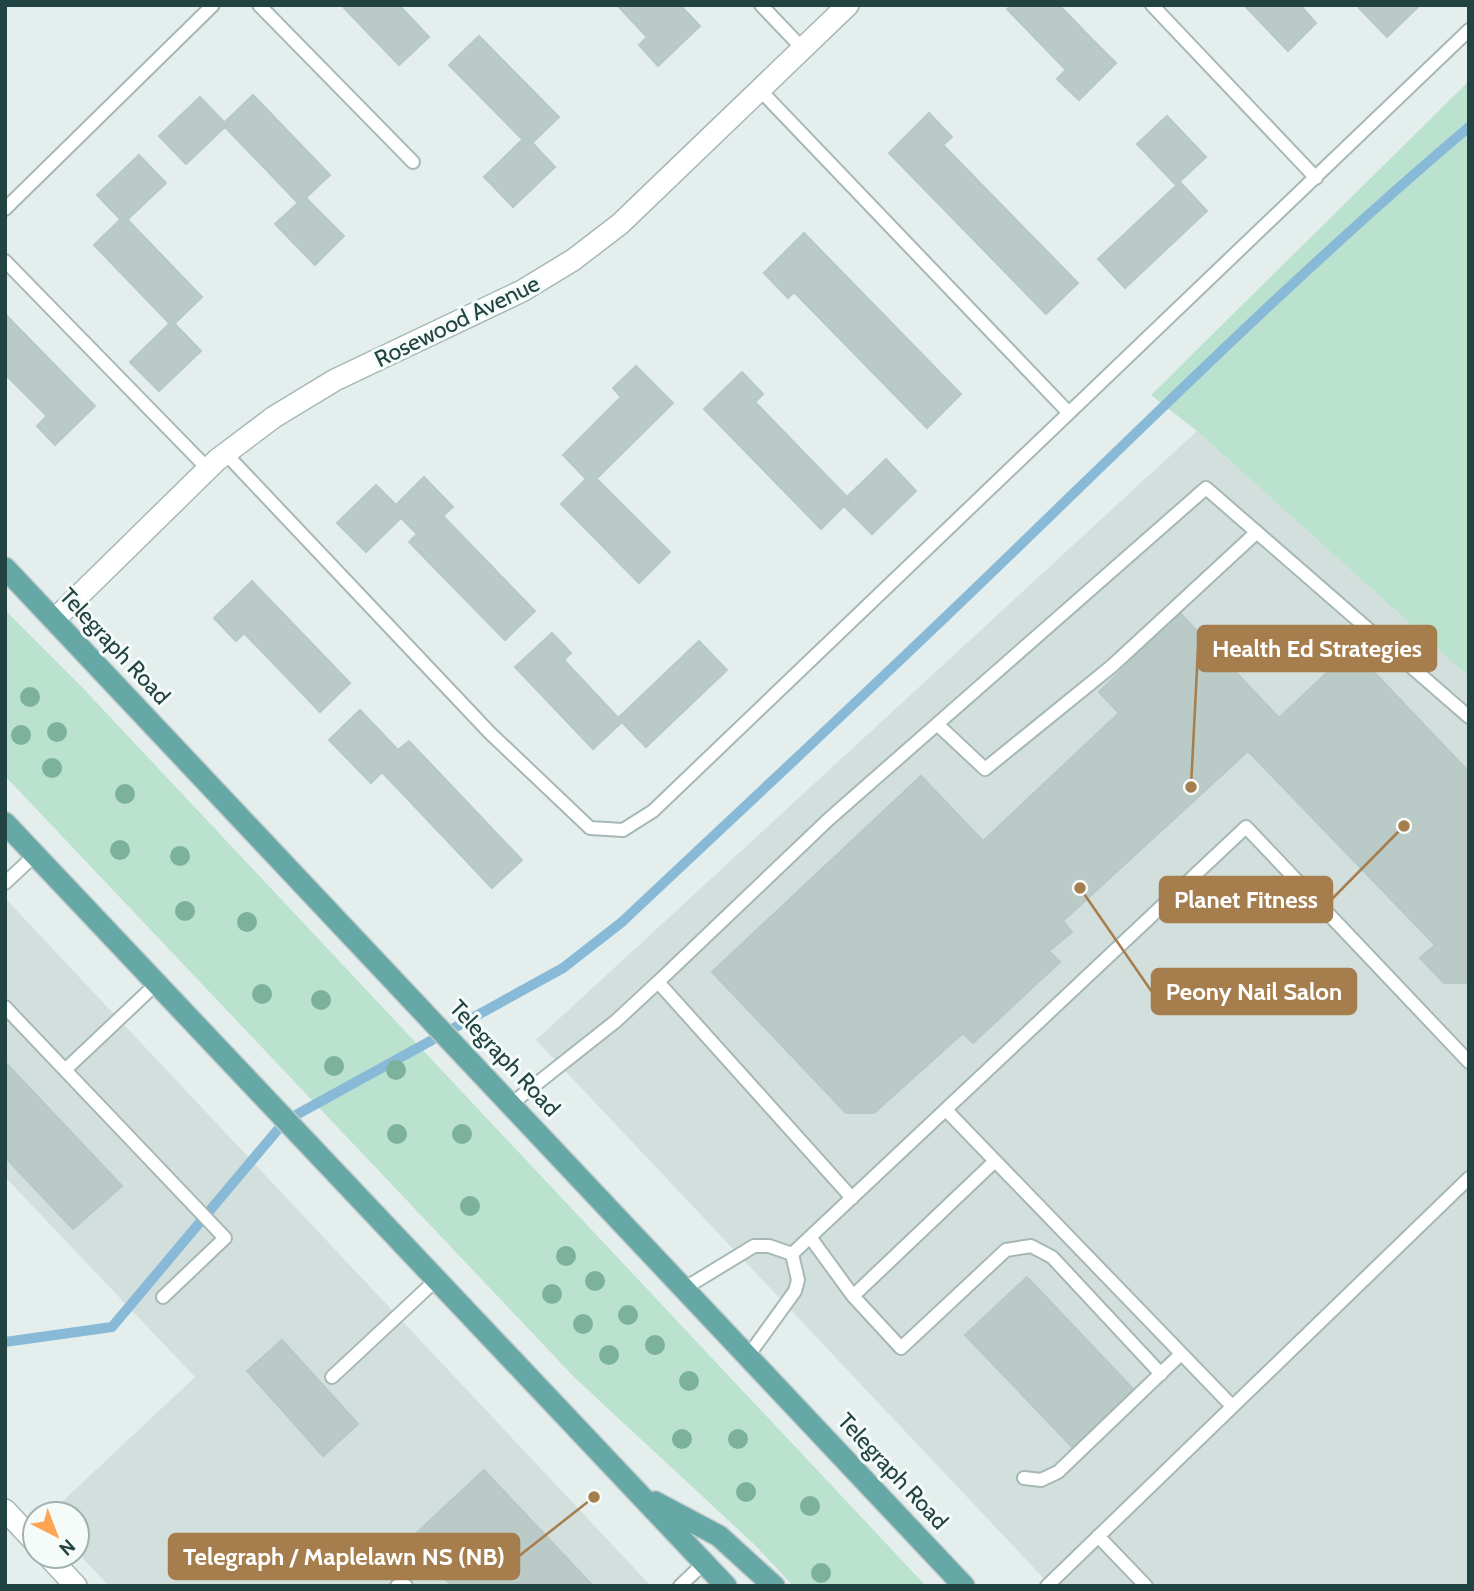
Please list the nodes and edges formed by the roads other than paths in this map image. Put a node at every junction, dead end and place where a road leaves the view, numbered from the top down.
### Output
1 (213, 5) edge
2 (259, 5) edge
3 (761, 5) edge
4 (848, 5) edge
5 (1152, 5) edge
6 (1469, 30) edge
7 (803, 49) junction
8 (760, 90) junction
9 (413, 162) dead end
10 (1316, 178) junction
11 (5, 209) edge
12 (5, 261) edge
13 (1069, 413) junction
14 (226, 454) junction
15 (208, 469) junction
16 (1257, 532) junction
17 (5, 568) edge
18 (54, 620) junction
19 (1469, 717) edge
20 (937, 724) junction
21 (5, 823) edge
22 (35, 855) junction
23 (5, 883) edge
24 (657, 982) junction
25 (156, 984) junction
26 (5, 1007) edge
27 (1469, 1062) edge
28 (65, 1070) junction
29 (511, 1104) junction
30 (946, 1110) junction
31 (996, 1161) junction
32 (1466, 1186) edge
33 (852, 1198) junction
34 (810, 1237) junction
35 (792, 1254) junction
36 (436, 1280) junction
37 (685, 1289) junction
38 (853, 1296) junction
39 (163, 1297) dead end
40 (1181, 1354) junction
41 (748, 1356) junction
42 (1161, 1374) junction
43 (332, 1377) dead end
44 (1232, 1406) junction
45 (1024, 1478) dead end
46 (638, 1493) junction
47 (5, 1510) edge
48 (21, 1527) edge
49 (1098, 1536) junction
50 (704, 1563) junction
51 (61, 1570) edge
52 (76, 1586) edge
53 (397, 1586) edge
54 (406, 1586) edge
55 (680, 1586) edge
56 (726, 1586) edge
57 (774, 1586) edge
58 (964, 1586) edge
59 (1047, 1586) edge
60 (1146, 1586) edge

1 - 11 lane
2 - 9 lane
3 - 7 lane
4 - 7 street, Rosewood Avenue
5 - 10 lane
6 - 10 lane
7 - 8 street, Rosewood Avenue
8 - 13 lane
8 - 14 street, Rosewood Avenue
10 - 13 lane
12 - 15 lane
13 - 14 lane
14 - 15 street, Rosewood Avenue
15 - 18 street, Rosewood Avenue
16 - 19 lane
16 - 20 lane
16 - 20 lane
17 - 18 main road, Telegraph Road
18 - 29 main road, Telegraph Road
20 - 24 lane
21 - 22 main road
22 - 23 lane
22 - 25 main road
24 - 29 lane
24 - 33 lane
25 - 28 lane
25 - 36 main road
26 - 28 lane
27 - 30 lane
28 - 39 lane
29 - 37 main road, Telegraph Road
30 - 31 lane
30 - 33 lane
31 - 38 lane
31 - 40 lane
32 - 44 lane
33 - 34 lane
34 - 35 lane
34 - 38 lane
35 - 37 lane
35 - 41 lane
36 - 43 lane
36 - 46 main road
37 - 41 main road, Telegraph Road
38 - 42 lane
40 - 42 lane
40 - 44 lane
41 - 58 main road, Telegraph Road
42 - 45 lane
44 - 49 lane
46 - 50 main road
46 - 57 main road
47 - 48 street
49 - 59 lane
49 - 60 lane
50 - 55 lane
50 - 56 main road
51 - 52 street
53 - 54 lane

